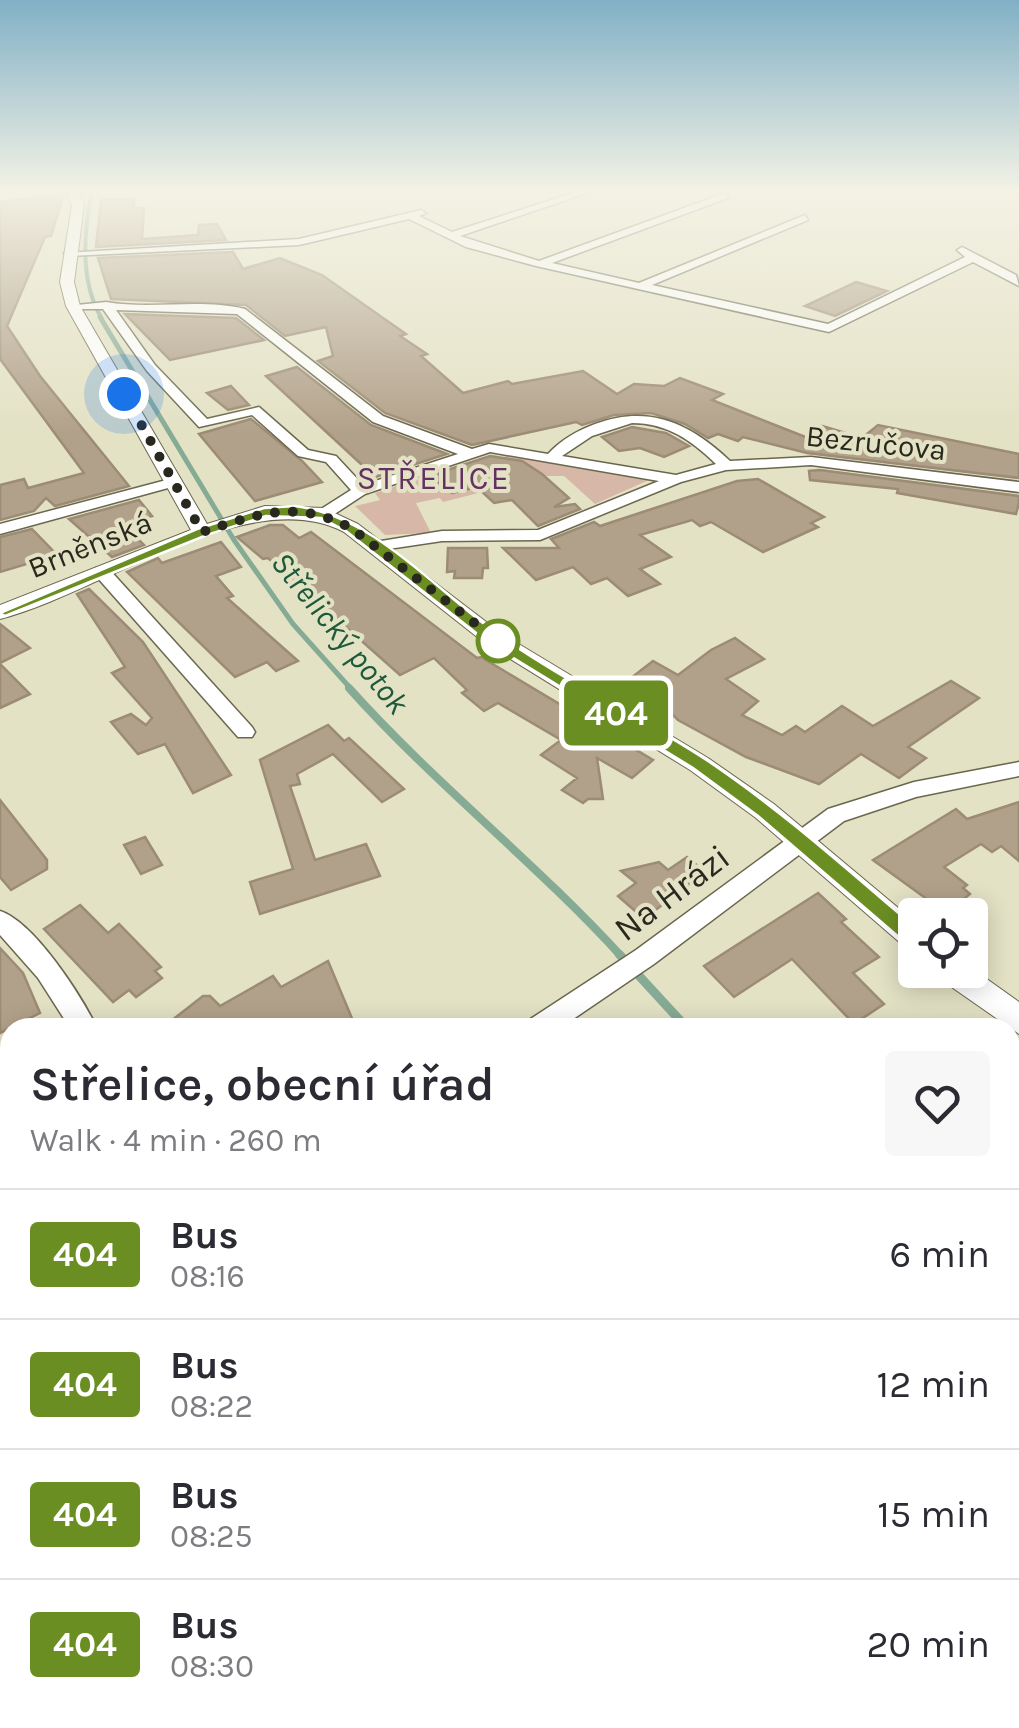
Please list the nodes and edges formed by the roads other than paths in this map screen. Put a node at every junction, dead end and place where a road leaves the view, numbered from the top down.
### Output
1 (67, 271) edge
2 (570, 271) edge
3 (680, 271) edge
4 (936, 271) edge
5 (641, 286) junction
6 (91, 305) junction
7 (829, 328) junction
8 (856, 333) dead end
9 (470, 453) junction
10 (554, 456) junction
11 (726, 466) junction
12 (676, 479) junction
13 (174, 482) junction
14 (1019, 487) edge
15 (360, 492) junction
16 (324, 514) junction
17 (218, 527) junction
18 (0, 529) edge
19 (376, 546) junction
20 (102, 572) junction
21 (0, 613) edge
22 (245, 732) dead end
23 (1019, 769) edge
24 (801, 840) junction
25 (0, 920) edge
26 (898, 924) edge
27 (975, 988) edge
28 (79, 1018) edge
29 (553, 1018) edge
30 (1016, 1018) edge

1 - 6 street
2 - 5 street
3 - 5 street
4 - 7 street
5 - 7 street
6 - 9 street
6 - 13 street
6 - 15 street
7 - 8 street
9 - 10 street
9 - 15 street
10 - 11 street
10 - 12 street
11 - 12 street, Bezručova
11 - 14 street, Bezručova
12 - 19 street, Bezručova
13 - 17 street
13 - 18 street
15 - 16 street
16 - 17 street, Brněnská
16 - 19 street
17 - 20 street, Brněnská
19 - 24 street
20 - 21 street, Brněnská
20 - 22 street
23 - 24 street, Na Hrázi
24 - 26 street
24 - 29 street, Na Hrázi
25 - 28 street
27 - 30 street

